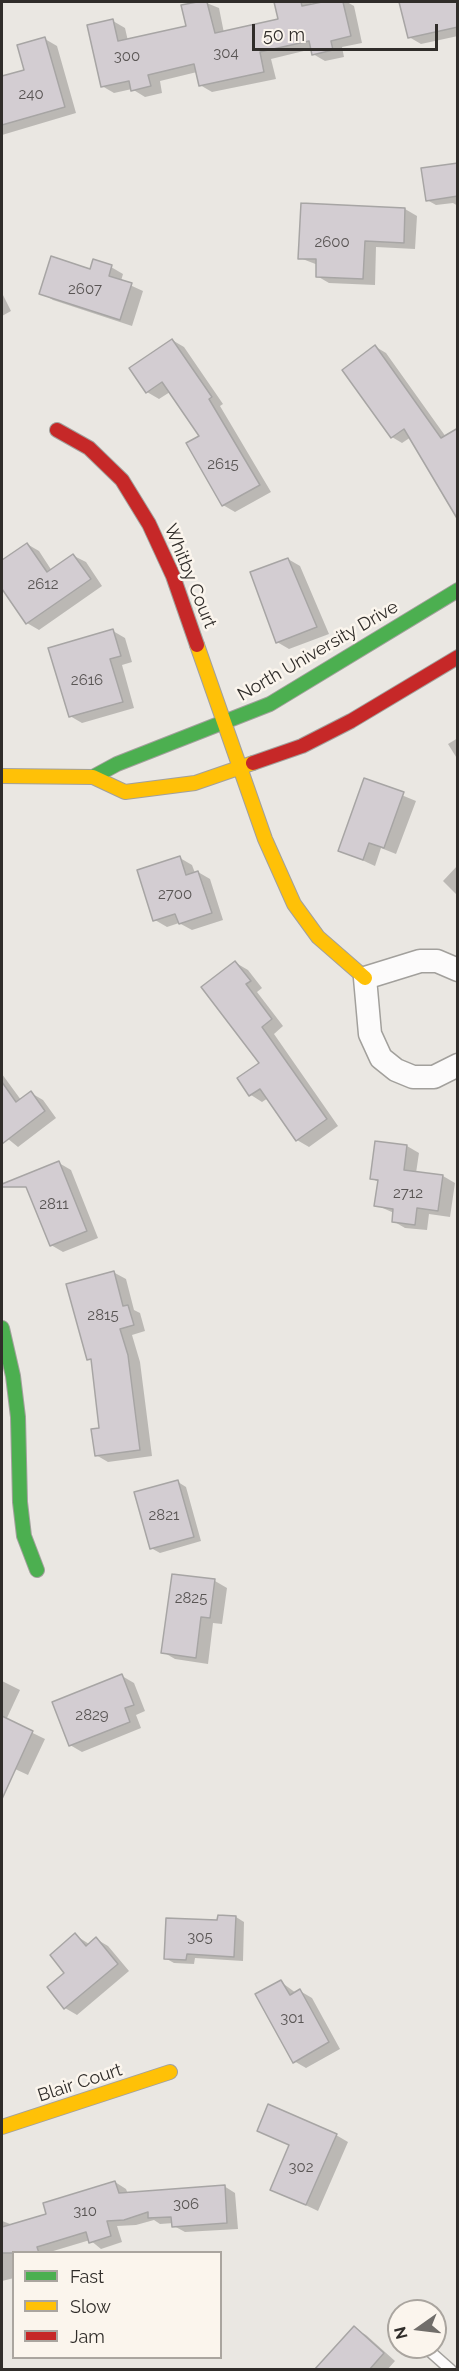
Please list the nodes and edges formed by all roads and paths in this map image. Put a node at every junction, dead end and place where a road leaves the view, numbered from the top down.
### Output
1 (57, 430) dead end
2 (458, 590) edge
3 (458, 657) edge
4 (226, 723) junction
5 (242, 769) junction
6 (2, 776) edge
7 (93, 777) junction
8 (458, 970) edge
9 (365, 978) junction
10 (458, 1065) edge
11 (2, 1328) edge
12 (38, 1570) dead end
13 (170, 2072) dead end
14 (2, 2127) edge
15 (439, 2359) edge
16 (451, 2370) edge

1 - 4 street, Whitby Court
2 - 4 street, North University Drive
3 - 5 street, North University Drive
4 - 5 street, Whitby Court
4 - 7 street, North University Drive
5 - 7 street, North University Drive
5 - 9 street, Whitby Court
6 - 7 street, North University Drive
8 - 9 street
9 - 10 street
11 - 12 street
13 - 14 street, Blair Court
15 - 16 lane

